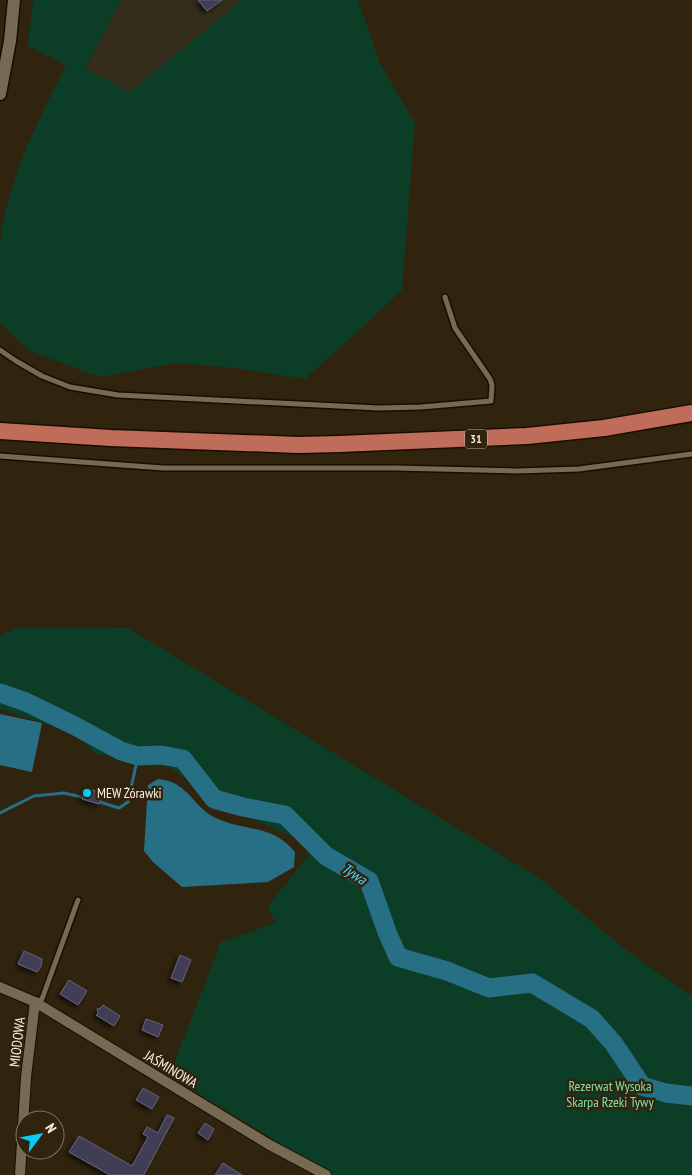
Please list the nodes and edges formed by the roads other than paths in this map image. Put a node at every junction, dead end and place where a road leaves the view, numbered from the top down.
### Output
1 (14, 0) edge
2 (0, 94) edge
3 (445, 298) dead end
4 (0, 350) edge
5 (692, 413) edge
6 (0, 431) edge
7 (692, 454) edge
8 (0, 456) edge
9 (78, 900) dead end
10 (0, 987) edge
11 (35, 1002) junction
12 (20, 1175) edge
13 (326, 1175) edge

1 - 2 street
3 - 4 lane
5 - 6 main road, 31
7 - 8 lane
9 - 11 lane
10 - 11 street, JAŚMINOWA
11 - 12 street, MIODOWA
11 - 13 street, JAŚMINOWA

